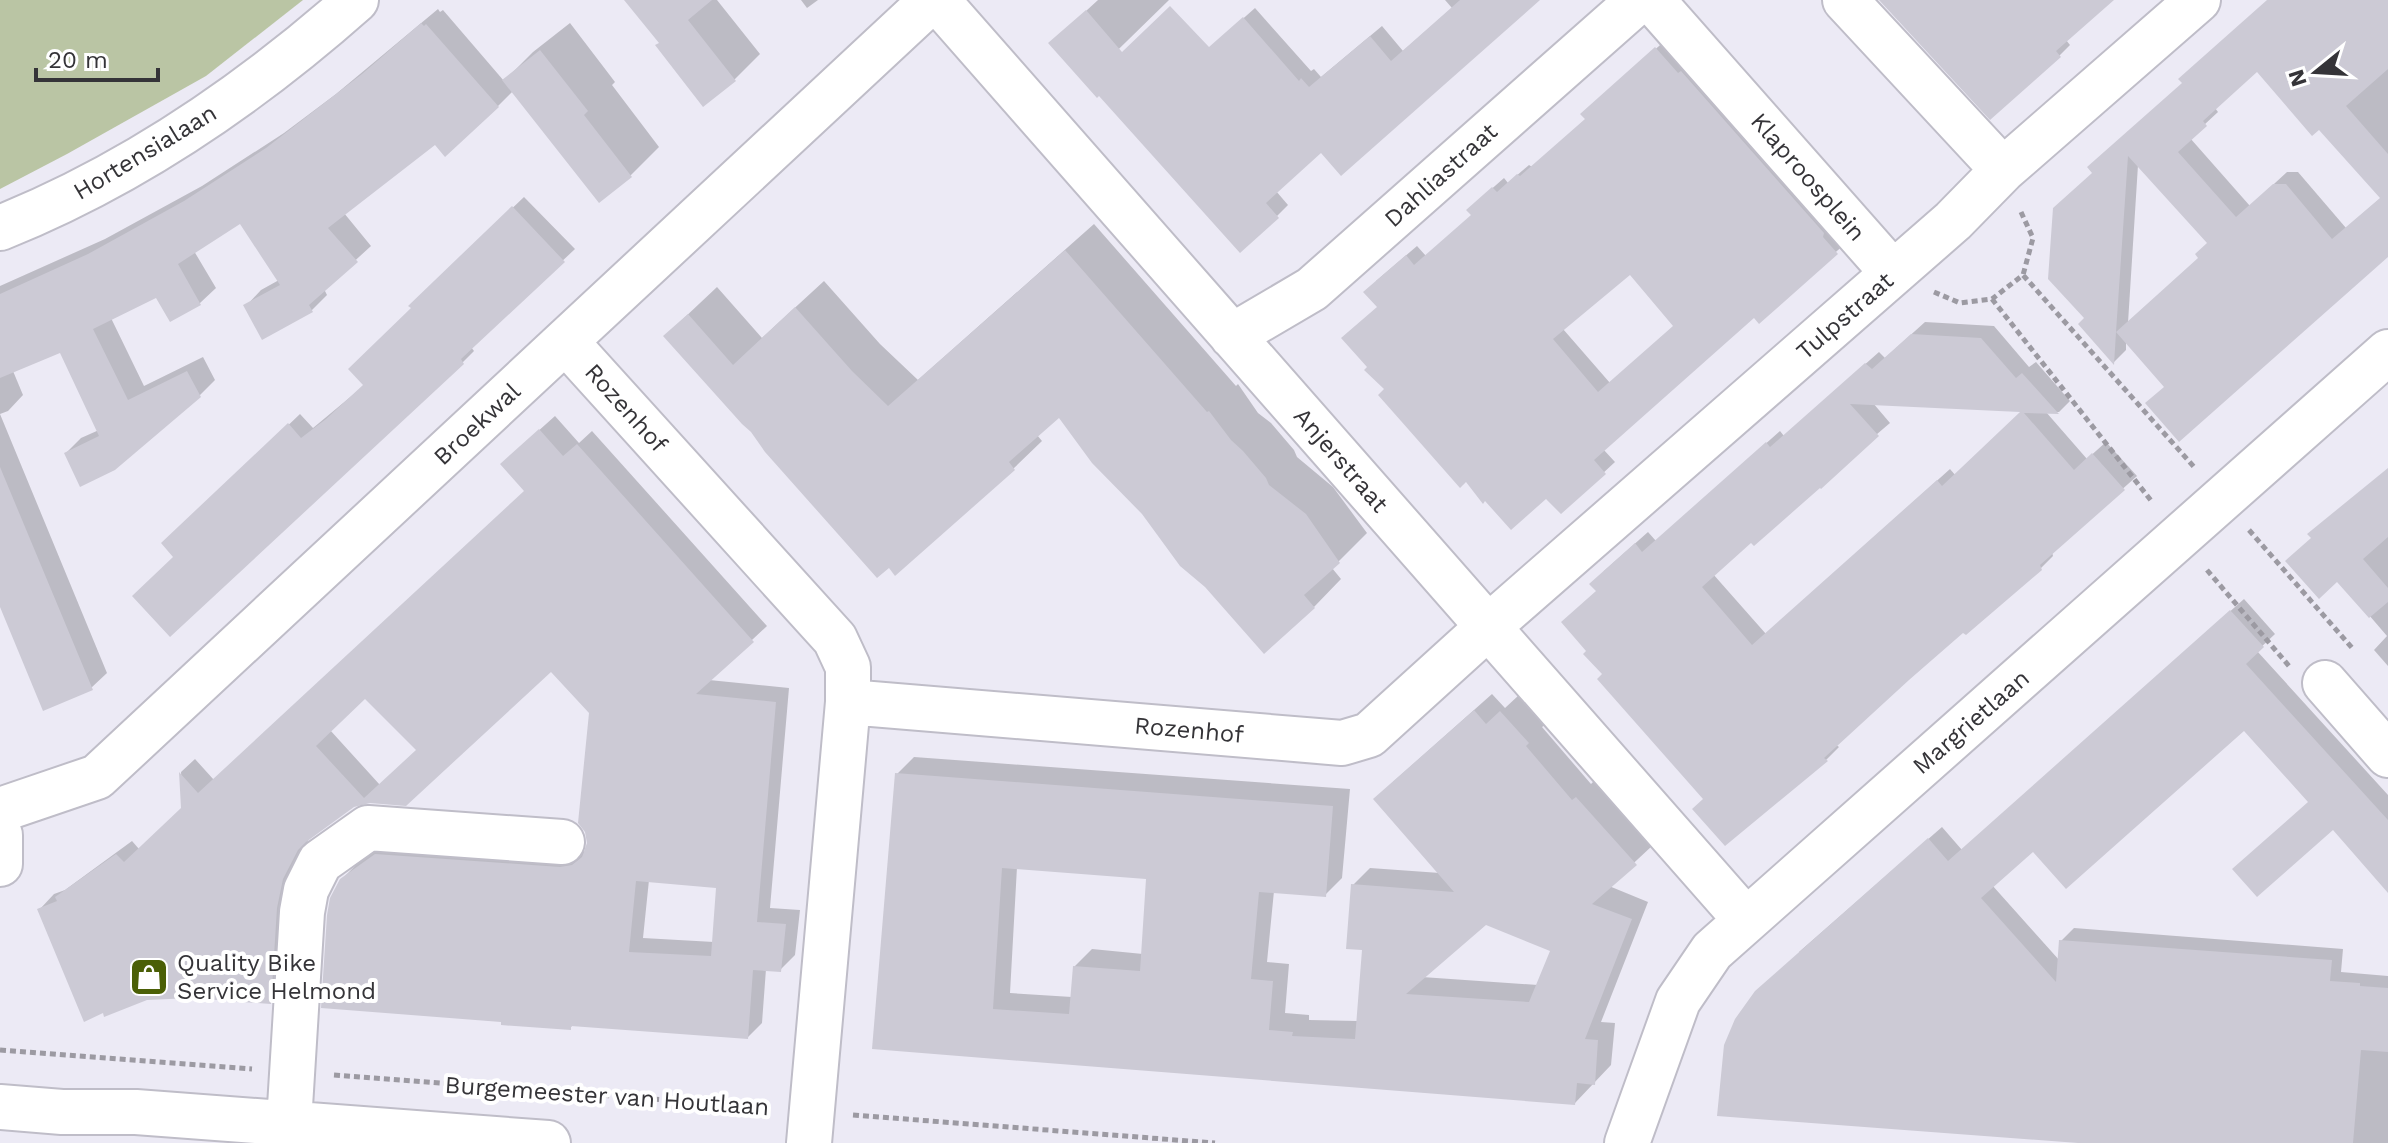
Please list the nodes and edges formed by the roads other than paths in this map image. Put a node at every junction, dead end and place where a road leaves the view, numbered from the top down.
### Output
1 (356, 0) edge
2 (934, 0) edge
3 (1639, 0) edge
4 (1652, 0) edge
5 (1845, 0) edge
6 (2198, 0) edge
7 (2003, 170) junction
8 (0, 228) edge
9 (1893, 273) junction
10 (1232, 336) junction
11 (566, 342) junction
12 (2388, 352) edge
13 (1488, 627) junction
14 (2325, 683) road end
15 (848, 702) junction
16 (2388, 755) edge
17 (0, 840) edge
18 (562, 842) dead end
19 (1746, 920) junction
20 (0, 1107) edge
21 (289, 1123) junction
22 (810, 1127) edge
23 (548, 1143) edge
24 (1627, 1143) edge

1 - 8 street, Hortensialaan
2 - 10 street, Anjerstraat
2 - 11 street, Broekwal
3 - 10 street, Dahliastraat
4 - 9 street, Klaproosplein
5 - 7 street
6 - 7 street, Tulpstraat
7 - 9 street, Tulpstraat
9 - 13 street, Tulpstraat
10 - 13 street, Anjerstraat
11 - 15 street, Rozenhof
11 - 17 street, Broekwal
12 - 19 street, Margrietlaan
13 - 15 street, Rozenhof
13 - 19 street, Anjerstraat
14 - 16 street
15 - 22 street, Rozenhof
18 - 21 street
19 - 24 street, Margrietlaan
20 - 21 street
21 - 23 street

